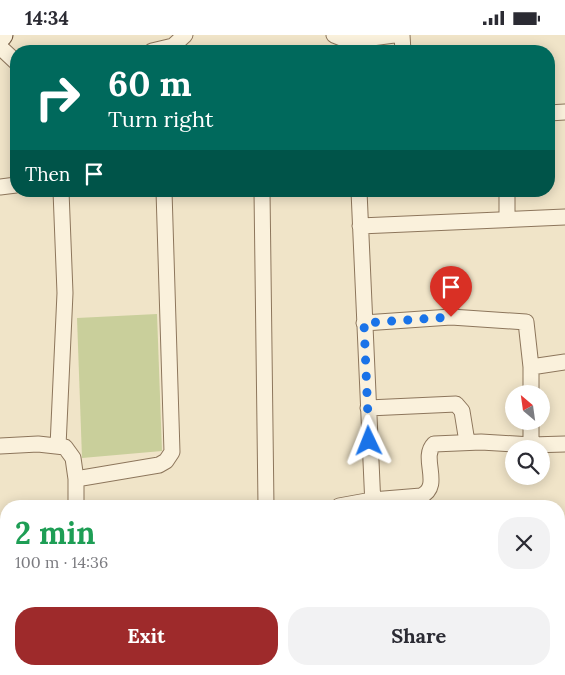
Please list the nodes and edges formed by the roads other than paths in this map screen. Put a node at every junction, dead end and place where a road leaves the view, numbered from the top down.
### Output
1 (185, 35) edge
2 (334, 35) edge
3 (394, 35) edge
4 (174, 45) edge
5 (0, 47) edge
6 (10, 56) edge
7 (61, 197) edge
8 (164, 197) edge
9 (262, 197) edge
10 (359, 197) edge
11 (507, 197) edge
12 (565, 217) edge
13 (507, 219) junction
14 (360, 226) junction
15 (364, 323) junction
16 (565, 362) edge
17 (530, 367) junction
18 (531, 385) edge
19 (368, 408) junction
20 (467, 442) junction
21 (505, 444) edge
22 (550, 444) edge
23 (565, 444) edge
24 (58, 445) junction
25 (0, 446) edge
26 (76, 479) junction
27 (76, 500) edge
28 (266, 500) edge
29 (372, 500) edge
30 (392, 500) edge

1 - 4 street
2 - 3 street
5 - 6 street
7 - 24 street
8 - 26 street
9 - 28 street
10 - 14 street
11 - 13 street
12 - 13 street
13 - 14 street
14 - 15 street
15 - 17 street
15 - 19 street
16 - 17 street
17 - 18 street
19 - 20 street
19 - 29 street
20 - 21 street
20 - 30 street
22 - 23 street
24 - 25 street
24 - 26 street
26 - 27 street

